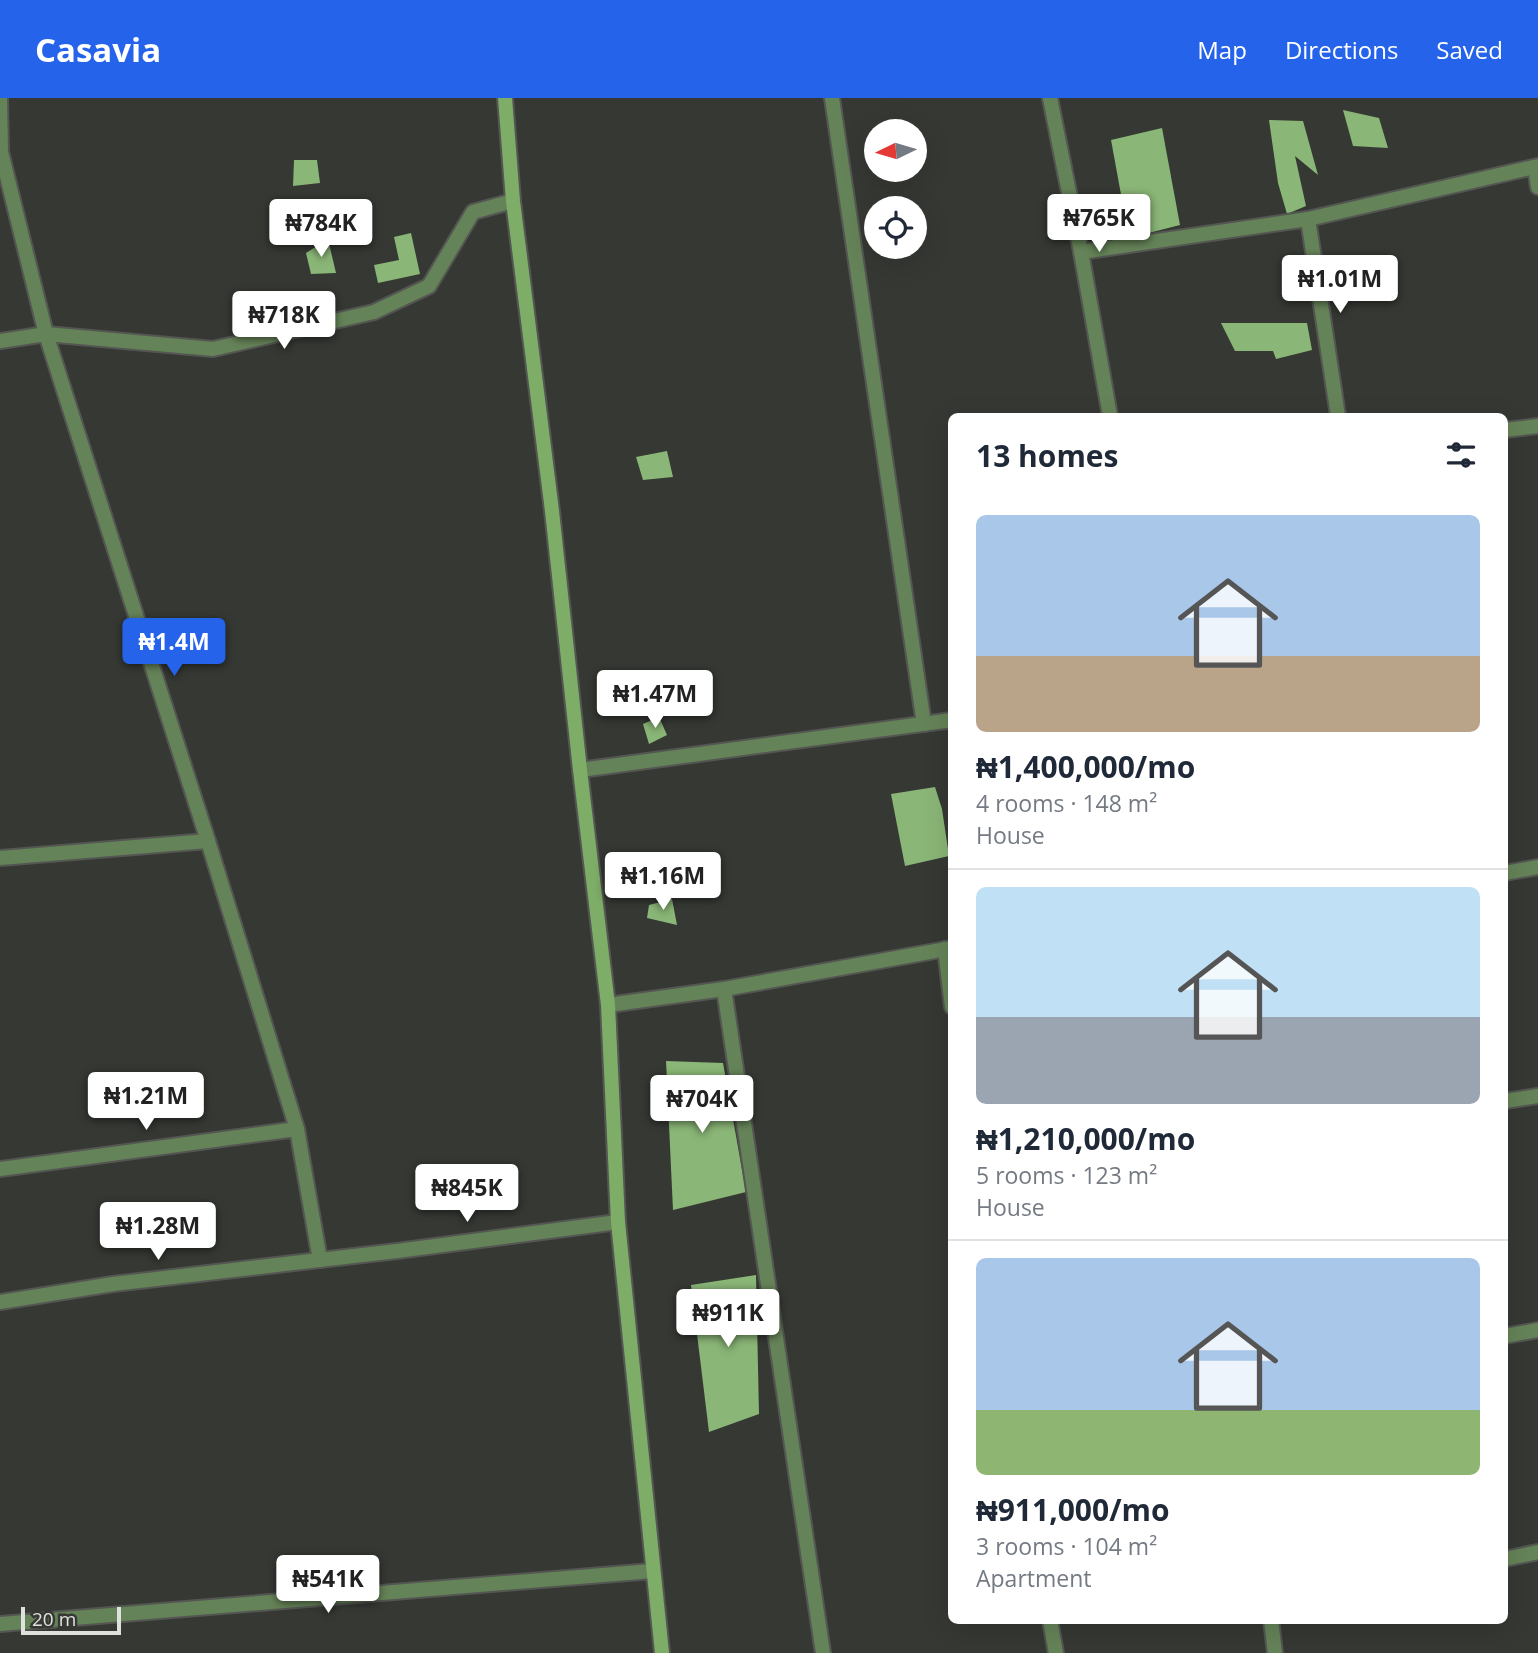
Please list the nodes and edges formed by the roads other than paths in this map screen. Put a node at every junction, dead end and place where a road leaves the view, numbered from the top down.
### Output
1 (0, 98) edge
2 (505, 98) edge
3 (832, 98) edge
4 (1050, 98) edge
5 (1536, 167) edge
6 (1538, 187) edge
7 (513, 201) junction
8 (1308, 219) junction
9 (1081, 252) junction
10 (46, 334) junction
11 (0, 341) edge
12 (1109, 413) edge
13 (1338, 413) edge
14 (1538, 426) edge
15 (1508, 430) edge
16 (948, 721) edge
17 (924, 724) junction
18 (580, 770) junction
19 (208, 841) junction
20 (0, 858) edge
21 (1538, 867) edge
22 (1508, 872) edge
23 (948, 948) edge
24 (724, 989) junction
25 (608, 1005) junction
26 (1538, 1096) edge
27 (1508, 1101) edge
28 (297, 1129) junction
29 (0, 1169) edge
30 (618, 1222) junction
31 (320, 1260) junction
32 (0, 1302) edge
33 (1538, 1330) edge
34 (1508, 1335) edge
35 (1538, 1552) edge
36 (1508, 1558) edge
37 (652, 1571) junction
38 (0, 1624) edge
39 (1051, 1624) edge
40 (1271, 1624) edge
41 (662, 1653) edge
42 (823, 1653) edge
43 (1056, 1653) edge
44 (1275, 1653) edge

1 - 10 street
2 - 7 street
3 - 17 street
4 - 9 street
5 - 6 street
5 - 8 street
7 - 10 street
7 - 18 street
8 - 9 street
8 - 13 street
9 - 12 street
10 - 11 street
10 - 19 street
14 - 15 street
16 - 17 street
17 - 18 street
18 - 25 street
19 - 20 street
19 - 28 street
21 - 22 street
23 - 24 street
24 - 25 street
24 - 42 street
25 - 30 street
26 - 27 street
28 - 29 street
28 - 31 street
30 - 31 street
30 - 37 street
31 - 32 street
33 - 34 street
35 - 36 street
37 - 38 street
37 - 41 street
39 - 43 street
40 - 44 street

